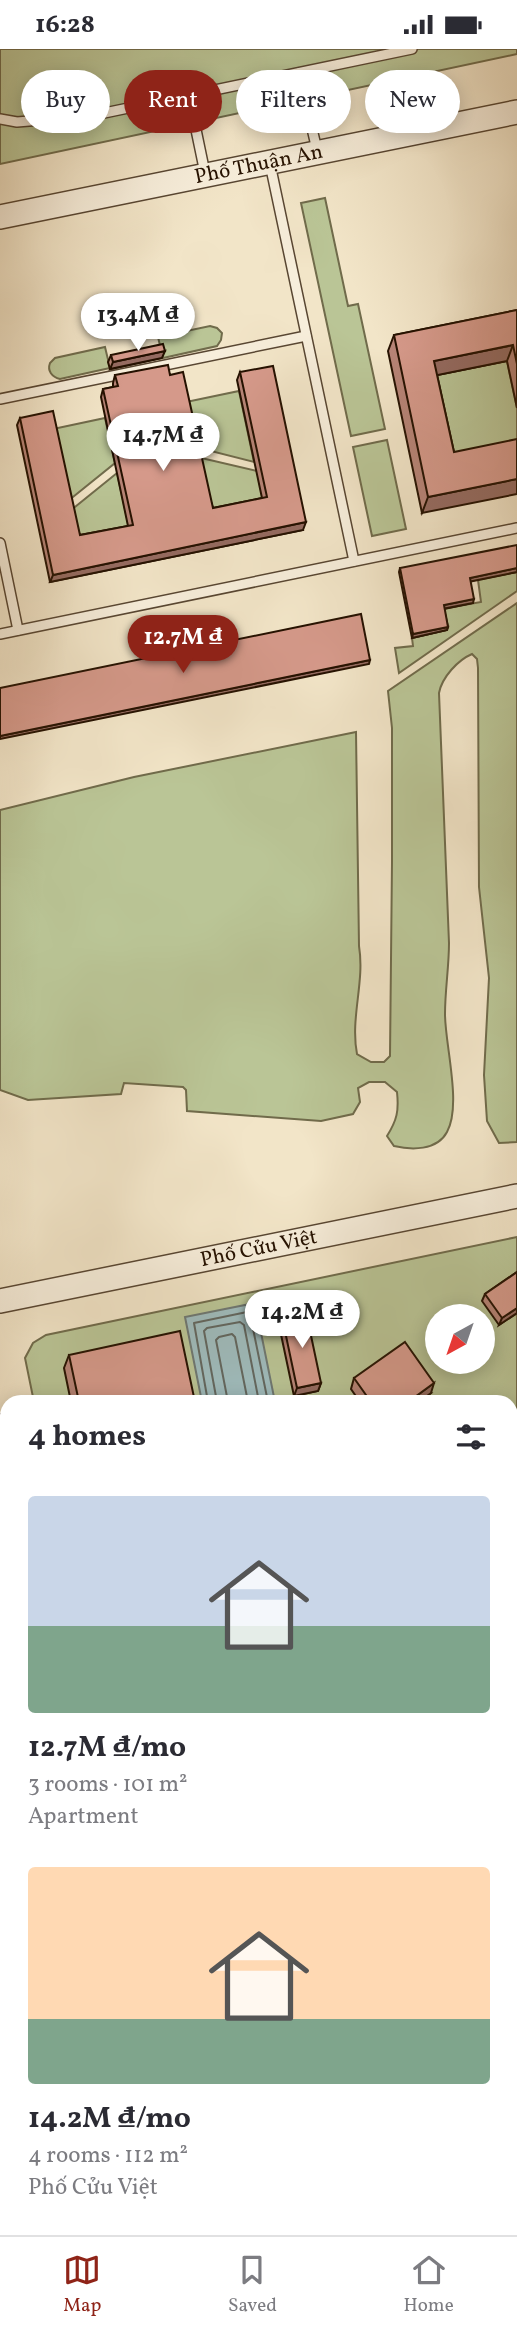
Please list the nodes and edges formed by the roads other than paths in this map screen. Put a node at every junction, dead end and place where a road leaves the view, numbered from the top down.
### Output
1 (412, 49) edge
2 (313, 70) edge
3 (124, 109) edge
4 (517, 112) edge
5 (0, 119) edge
6 (196, 133) edge
7 (313, 133) edge
8 (317, 152) junction
9 (270, 162) junction
10 (205, 175) junction
11 (0, 217) edge
12 (306, 336) junction
13 (0, 399) edge
14 (517, 528) edge
15 (0, 543) edge
16 (354, 561) junction
17 (18, 630) junction
18 (0, 634) edge
19 (517, 1196) edge
20 (0, 1301) edge

1 - 2 lane
3 - 5 lane
4 - 8 street, Phố Thuận An
6 - 10 lane
7 - 8 lane
8 - 9 street, Phố Thuận An
9 - 10 street, Phố Thuận An
9 - 12 lane
10 - 11 street, Phố Thuận An
12 - 13 lane
12 - 16 lane
14 - 16 lane
15 - 17 lane
16 - 17 lane
17 - 18 lane
19 - 20 street, Phố Cửu Việt

